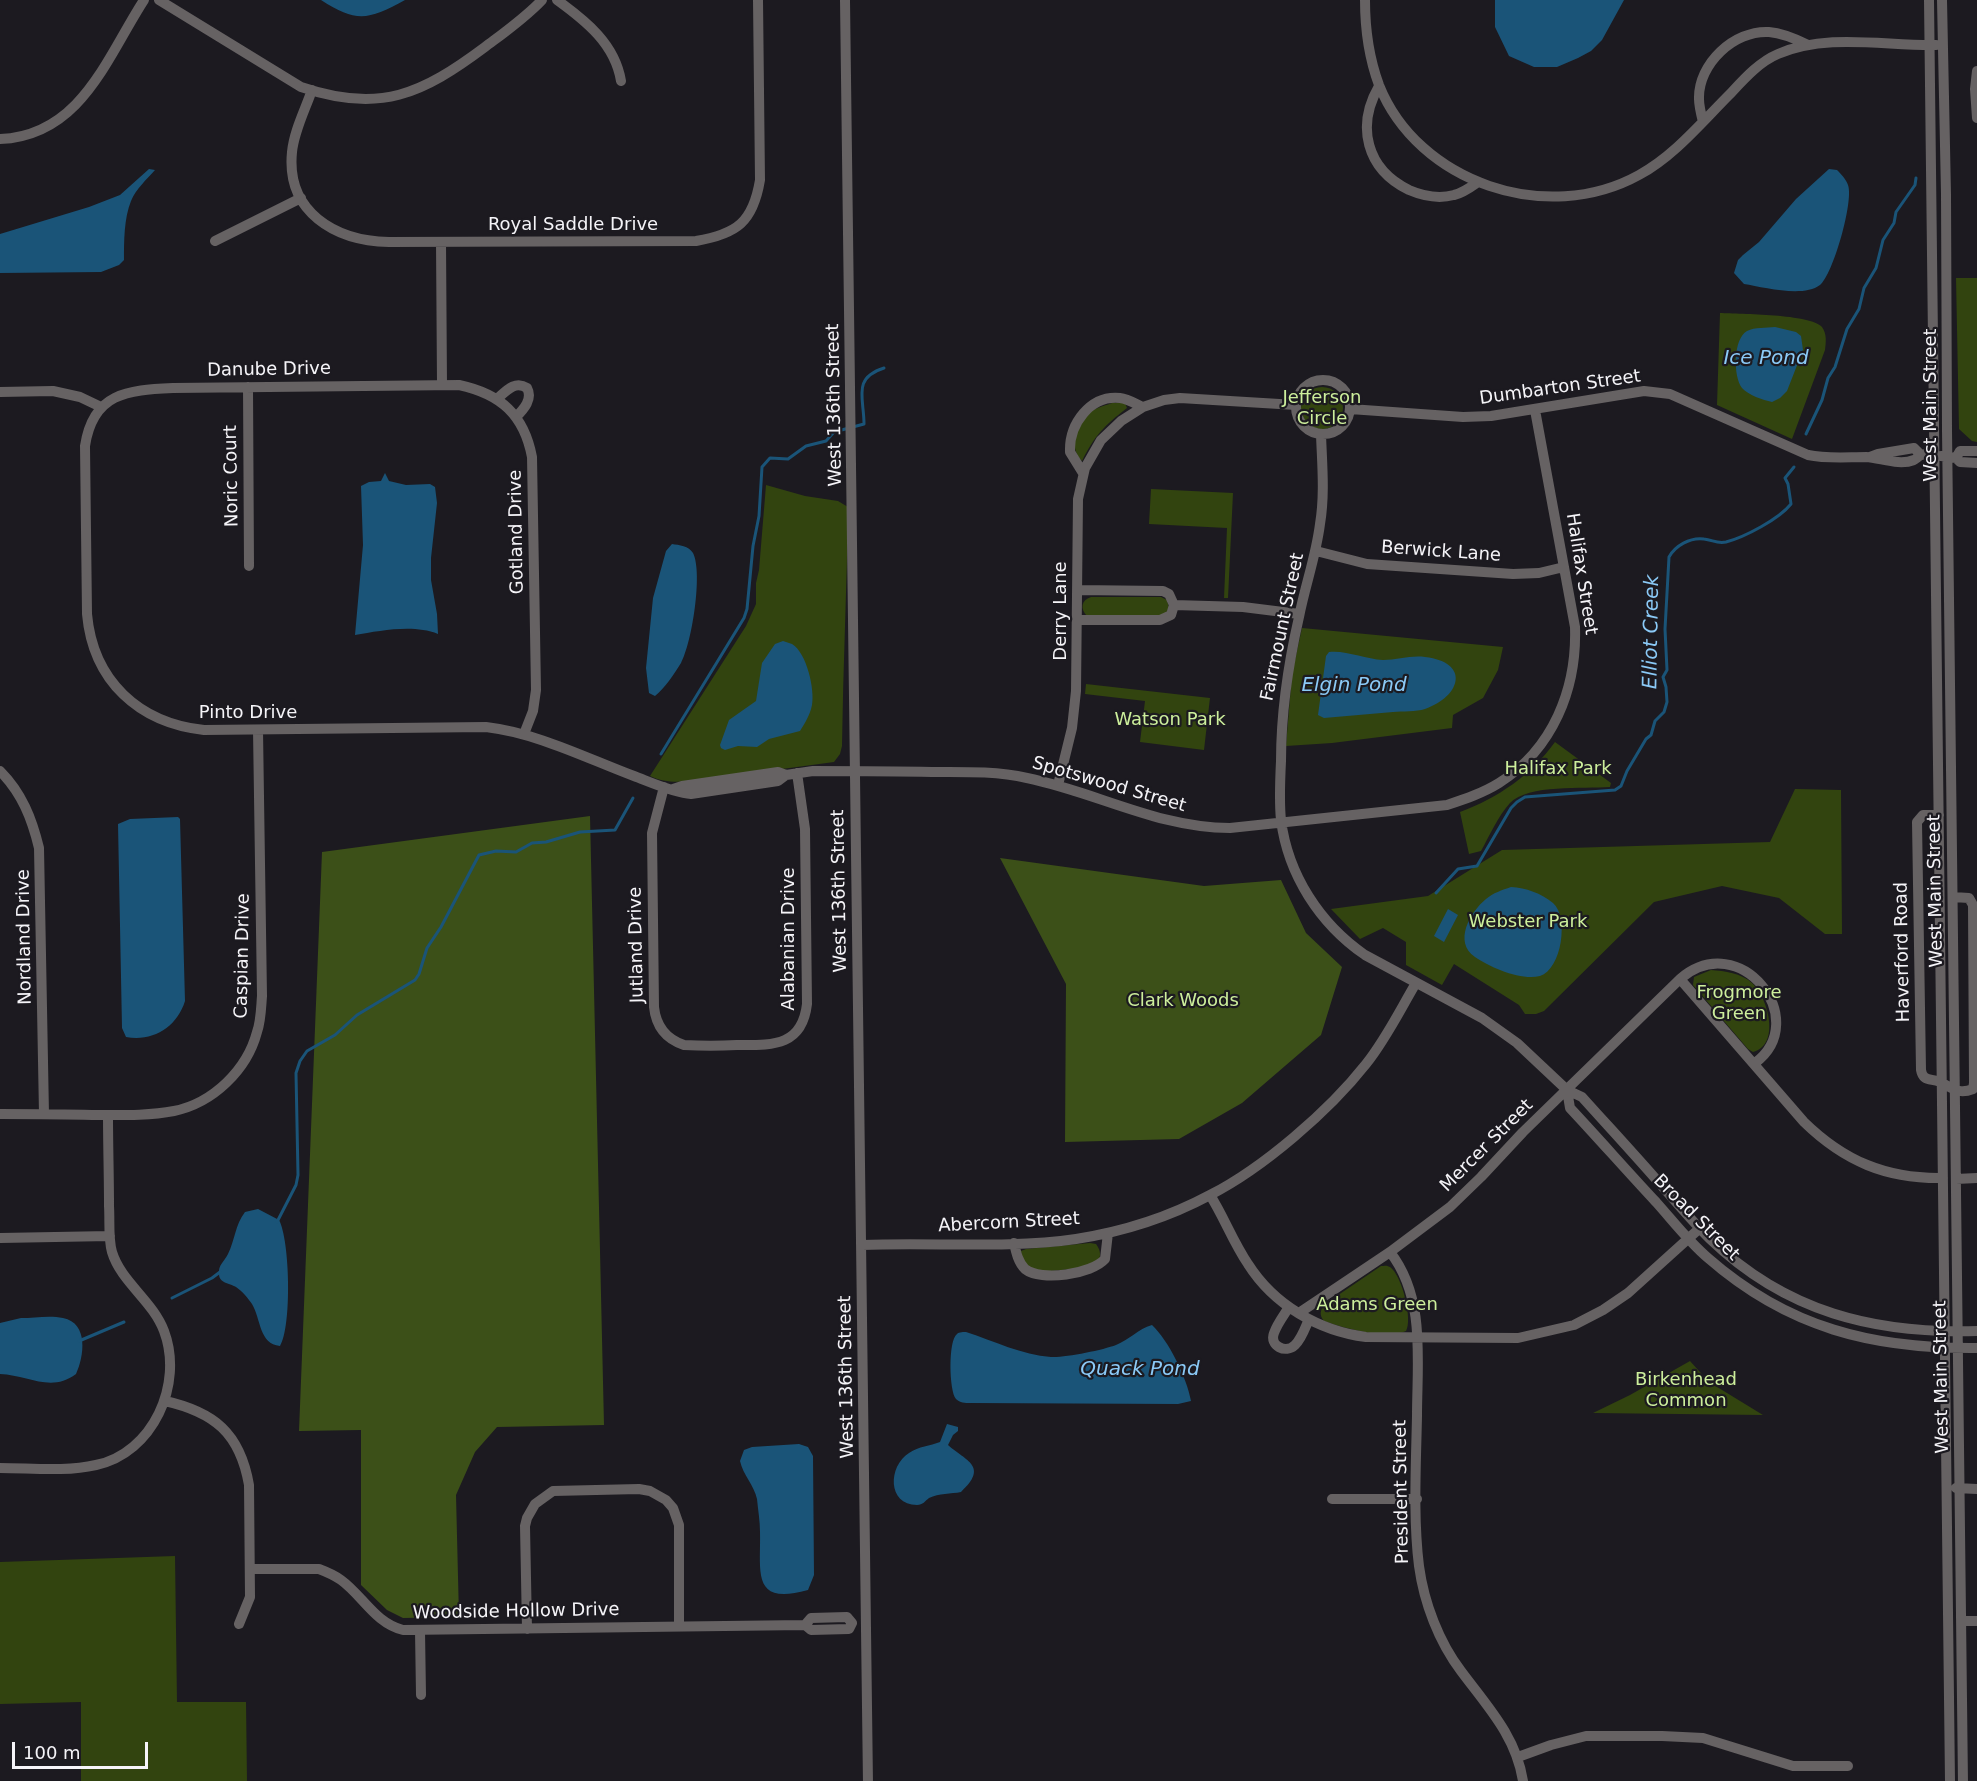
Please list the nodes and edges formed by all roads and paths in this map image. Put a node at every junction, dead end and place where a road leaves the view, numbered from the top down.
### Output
1 (144, 0) edge
2 (159, 0) edge
3 (542, 0) edge
4 (557, 0) edge
5 (758, 0) edge
6 (845, 0) edge
7 (1365, 0) edge
8 (1929, 0) edge
9 (1942, 0) edge
10 (1808, 45) junction
11 (1929, 45) junction
12 (1942, 45) junction
13 (1977, 71) edge
14 (621, 81) dead end
15 (1380, 86) junction
16 (312, 90) junction
17 (1977, 118) edge
18 (1703, 122) junction
19 (0, 140) edge
20 (1478, 182) junction
21 (301, 198) junction
22 (216, 241) dead end
23 (441, 242) junction
24 (442, 385) junction
25 (248, 387) junction
26 (0, 392) edge
27 (497, 399) junction
28 (1296, 405) junction
29 (101, 407) junction
30 (1143, 407) junction
31 (1350, 409) junction
32 (1535, 410) junction
33 (516, 417) junction
34 (1321, 434) junction
35 (1977, 451) edge
36 (1944, 457) junction
37 (1977, 463) edge
38 (1083, 473) junction
39 (1316, 551) junction
40 (249, 566) dead end
41 (1564, 567) junction
42 (1077, 590) junction
43 (1174, 605) junction
44 (1299, 614) junction
45 (1078, 620) junction
46 (258, 730) junction
47 (524, 734) junction
48 (0, 771) edge
49 (854, 771) junction
50 (792, 774) junction
51 (1058, 785) junction
52 (669, 788) junction
53 (1939, 815) junction
54 (1281, 823) junction
55 (1953, 897) junction
56 (1680, 979) junction
57 (1416, 983) junction
58 (730, 1046) joint
59 (1755, 1063) junction
60 (1949, 1087) junction
61 (1567, 1090) junction
62 (0, 1114) edge
63 (44, 1114) junction
64 (108, 1115) junction
65 (1943, 1178) junction
66 (1977, 1178) edge
67 (1956, 1179) junction
68 (1210, 1195) junction
69 (1700, 1228) junction
70 (1108, 1233) junction
71 (110, 1236) junction
72 (0, 1238) edge
73 (1689, 1238) junction
74 (1014, 1243) junction
75 (862, 1245) junction
76 (1390, 1252) junction
77 (1289, 1307) junction
78 (1299, 1313) junction
79 (1309, 1319) junction
80 (1945, 1332) junction
81 (1958, 1332) junction
82 (1977, 1332) edge
83 (1418, 1338) junction
84 (1945, 1347) junction
85 (1958, 1348) junction
86 (1977, 1348) edge
87 (165, 1401) junction
88 (0, 1468) edge
89 (1947, 1488) junction
90 (1961, 1488) junction
91 (1977, 1489) edge
92 (1332, 1499) dead end
93 (1417, 1499) junction
94 (250, 1569) junction
95 (1962, 1621) junction
96 (1977, 1621) edge
97 (866, 1623) junction
98 (239, 1624) dead end
99 (680, 1626) junction
100 (527, 1629) junction
101 (420, 1631) junction
102 (421, 1695) dead end
103 (1518, 1757) junction
104 (1848, 1766) dead end
105 (868, 1781) edge
106 (1523, 1781) edge
107 (1950, 1781) edge
108 (1964, 1781) edge

1 - 19 street
2 - 16 street
3 - 16 street
4 - 14 street
5 - 23 street, Royal Saddle Drive
6 - 49 street, West 136th Street
7 - 15 street
8 - 11 street, West Main Street
9 - 12 street, West Main Street
10 - 11 street
10 - 18 street
10 - 18 street
11 - 12 street
11 - 36 street, West Main Street
12 - 36 street, West Main Street
13 - 17 street
15 - 20 street
15 - 20 street
16 - 21 street, Royal Saddle Drive
18 - 20 street
21 - 22 street
21 - 23 street, Royal Saddle Drive
23 - 24 street
24 - 25 street, Danube Drive
24 - 27 street, Gotland Drive
25 - 29 street, Danube Drive
25 - 40 street, Noric Court
26 - 29 street
27 - 33 street, Gotland Drive
27 - 33 street
28 - 30 street
28 - 31 street
28 - 34 street
29 - 46 street, Pinto Drive
30 - 38 street, Derry Lane
30 - 38 street
31 - 32 street, Dumbarton Street
31 - 34 street
32 - 36 street, Dumbarton Street
32 - 41 street, Halifax Street
33 - 47 street, Gotland Drive
34 - 39 street, Fairmount Street
35 - 36 street
36 - 37 street
36 - 53 street, West Main Street
36 - 55 street, West Main Street
38 - 42 street, Derry Lane
39 - 41 street, Berwick Lane
39 - 44 street, Fairmount Street
41 - 54 street, Halifax Street
42 - 43 street
42 - 45 street, Derry Lane
43 - 44 street
43 - 45 street
44 - 54 street, Fairmount Street
45 - 51 street, Derry Lane
46 - 47 street, Pinto Drive
46 - 64 street, Caspian Drive
47 - 52 street, Pinto Drive
48 - 63 street, Nordland Drive
49 - 50 street, Pinto Drive
49 - 51 street, Spotswood Street
49 - 75 street, West 136th Street
50 - 52 street, Pinto Drive
50 - 58 street, Alabanian Drive
51 - 54 street, Spotswood Street
52 - 58 street, Jutland Drive
53 - 60 street, West Main Street
53 - 60 street, Haverford Road
54 - 57 street, Fairmount Street
55 - 60 street, West Main Street
55 - 60 street
56 - 59 street
56 - 59 street, Mercer Street
56 - 61 street, Mercer Street
57 - 61 street, Broad Street
57 - 68 street, Abercorn Street
59 - 65 street
60 - 65 street, West Main Street
60 - 67 street, West Main Street
61 - 69 street, Broad Street
61 - 73 street, Broad Street
61 - 76 street, Mercer Street
62 - 63 street, Caspian Drive
63 - 64 street, Caspian Drive
64 - 71 street
65 - 80 street, West Main Street
66 - 67 street
67 - 81 street, West Main Street
68 - 70 street, Abercorn Street
68 - 77 street
69 - 73 street
69 - 80 street, Broad Street
70 - 74 street, Abercorn Street
70 - 74 street
71 - 72 street
71 - 87 street
73 - 83 street
73 - 84 street, Broad Street
74 - 75 street, Abercorn Street
75 - 97 street, West 136th Street
76 - 78 street, Mercer Street
76 - 83 street, President Street
77 - 78 street
77 - 79 street
78 - 79 street
79 - 83 street
80 - 81 street, Broad Street
80 - 84 street, West Main Street
81 - 82 street, Broad Street
81 - 85 street, West Main Street
83 - 93 street, President Street
84 - 85 street, Broad Street
84 - 89 street, West Main Street
85 - 86 street, Broad Street
85 - 90 street, West Main Street
87 - 88 street
87 - 94 street
89 - 90 street
89 - 107 street, West Main Street
90 - 91 street
90 - 95 street, West Main Street
92 - 93 street
93 - 103 street, President Street
94 - 98 street
94 - 101 street, Woodside Hollow Drive
95 - 96 street
95 - 108 street, West Main Street
97 - 99 street, Woodside Hollow Drive
97 - 105 street, West 136th Street
99 - 100 street, Woodside Hollow Drive
99 - 100 street
100 - 101 street, Woodside Hollow Drive
101 - 102 street
103 - 104 street
103 - 106 street, President Street

